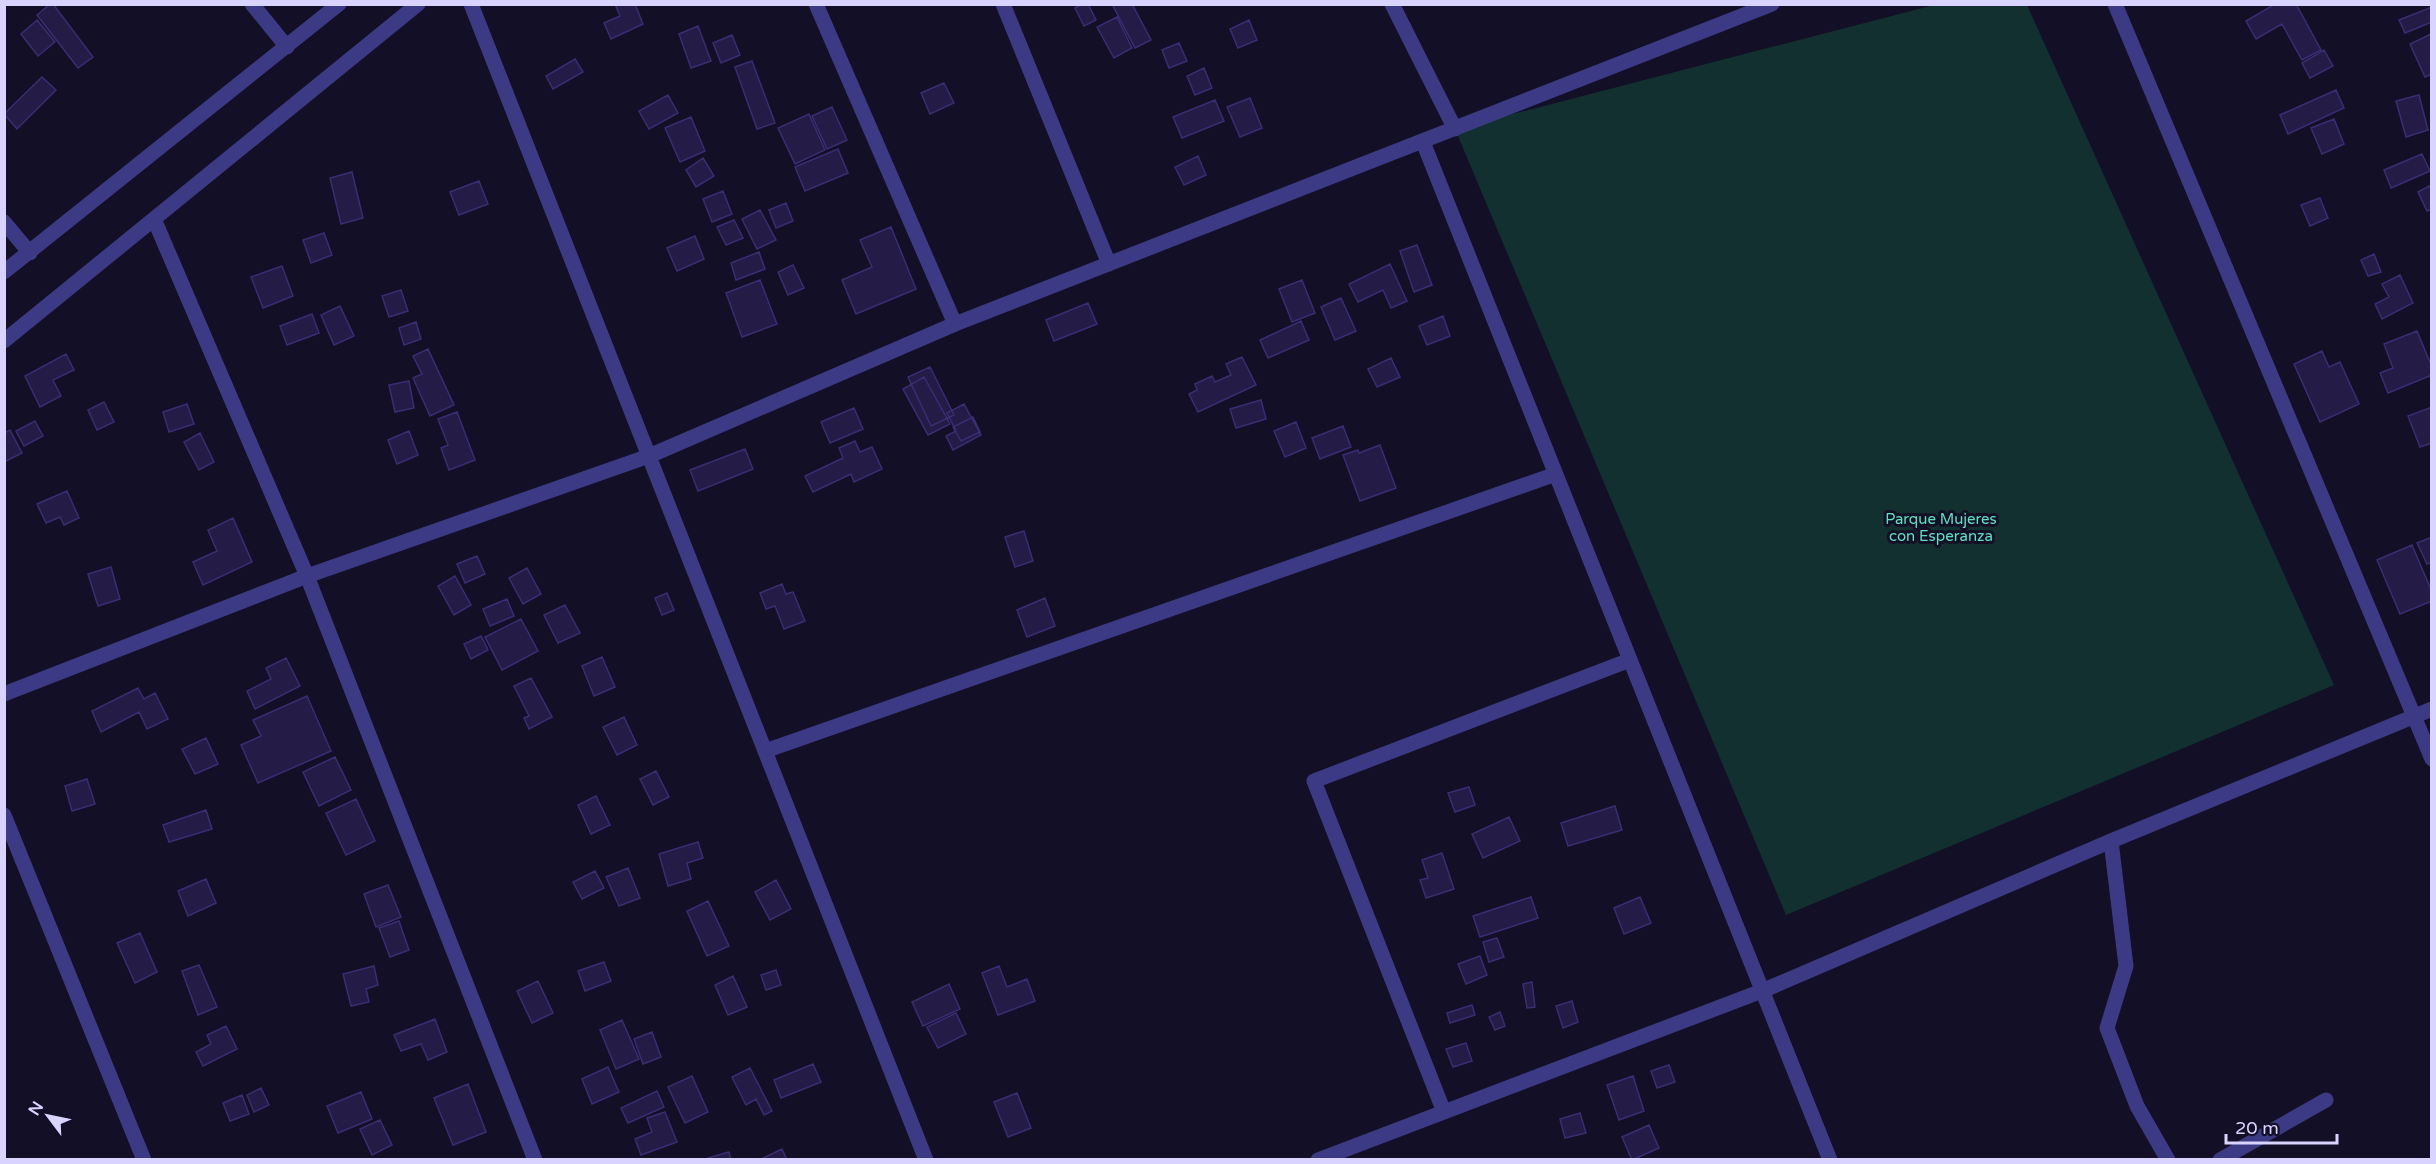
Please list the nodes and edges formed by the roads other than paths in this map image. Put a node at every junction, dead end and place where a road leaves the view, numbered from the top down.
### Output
1 (252, 4) edge
2 (339, 4) edge
3 (418, 4) edge
4 (471, 4) edge
5 (816, 4) edge
6 (1003, 4) edge
7 (1392, 4) edge
8 (1772, 4) edge
9 (2115, 4) edge
10 (287, 47) junction
11 (1455, 129) junction
12 (1423, 142) junction
13 (154, 219) junction
14 (4, 222) edge
15 (30, 253) junction
16 (1109, 264) junction
17 (4, 273) edge
18 (955, 324) junction
19 (4, 341) edge
20 (649, 456) junction
21 (1556, 474) junction
22 (307, 576) junction
23 (1630, 660) junction
24 (4, 694) edge
25 (2432, 709) edge
26 (2413, 717) junction
27 (765, 751) junction
28 (2432, 759) edge
29 (4, 815) edge
30 (2111, 841) junction
31 (1762, 991) junction
32 (2326, 1100) dead end
33 (1444, 1112) junction
34 (144, 1160) edge
35 (535, 1160) edge
36 (926, 1160) edge
37 (1318, 1160) edge
38 (1830, 1160) edge
39 (2168, 1160) edge
40 (2220, 1160) edge

1 - 10 street
2 - 10 street
3 - 13 street
4 - 20 street
5 - 18 street
6 - 16 street
7 - 11 street
8 - 11 street
9 - 26 street
10 - 15 street
11 - 12 street
12 - 16 street
12 - 21 street
13 - 19 street
13 - 22 street
14 - 15 street
15 - 17 street
16 - 18 street
18 - 20 street
20 - 22 street
20 - 27 street
21 - 23 street
21 - 27 street
22 - 24 street
22 - 35 street
23 - 31 street
23 - 33 street
25 - 26 street
26 - 28 street
26 - 30 street
27 - 36 street
29 - 34 street
30 - 31 street
30 - 39 street
31 - 33 street
31 - 38 street
32 - 40 street
33 - 37 street

